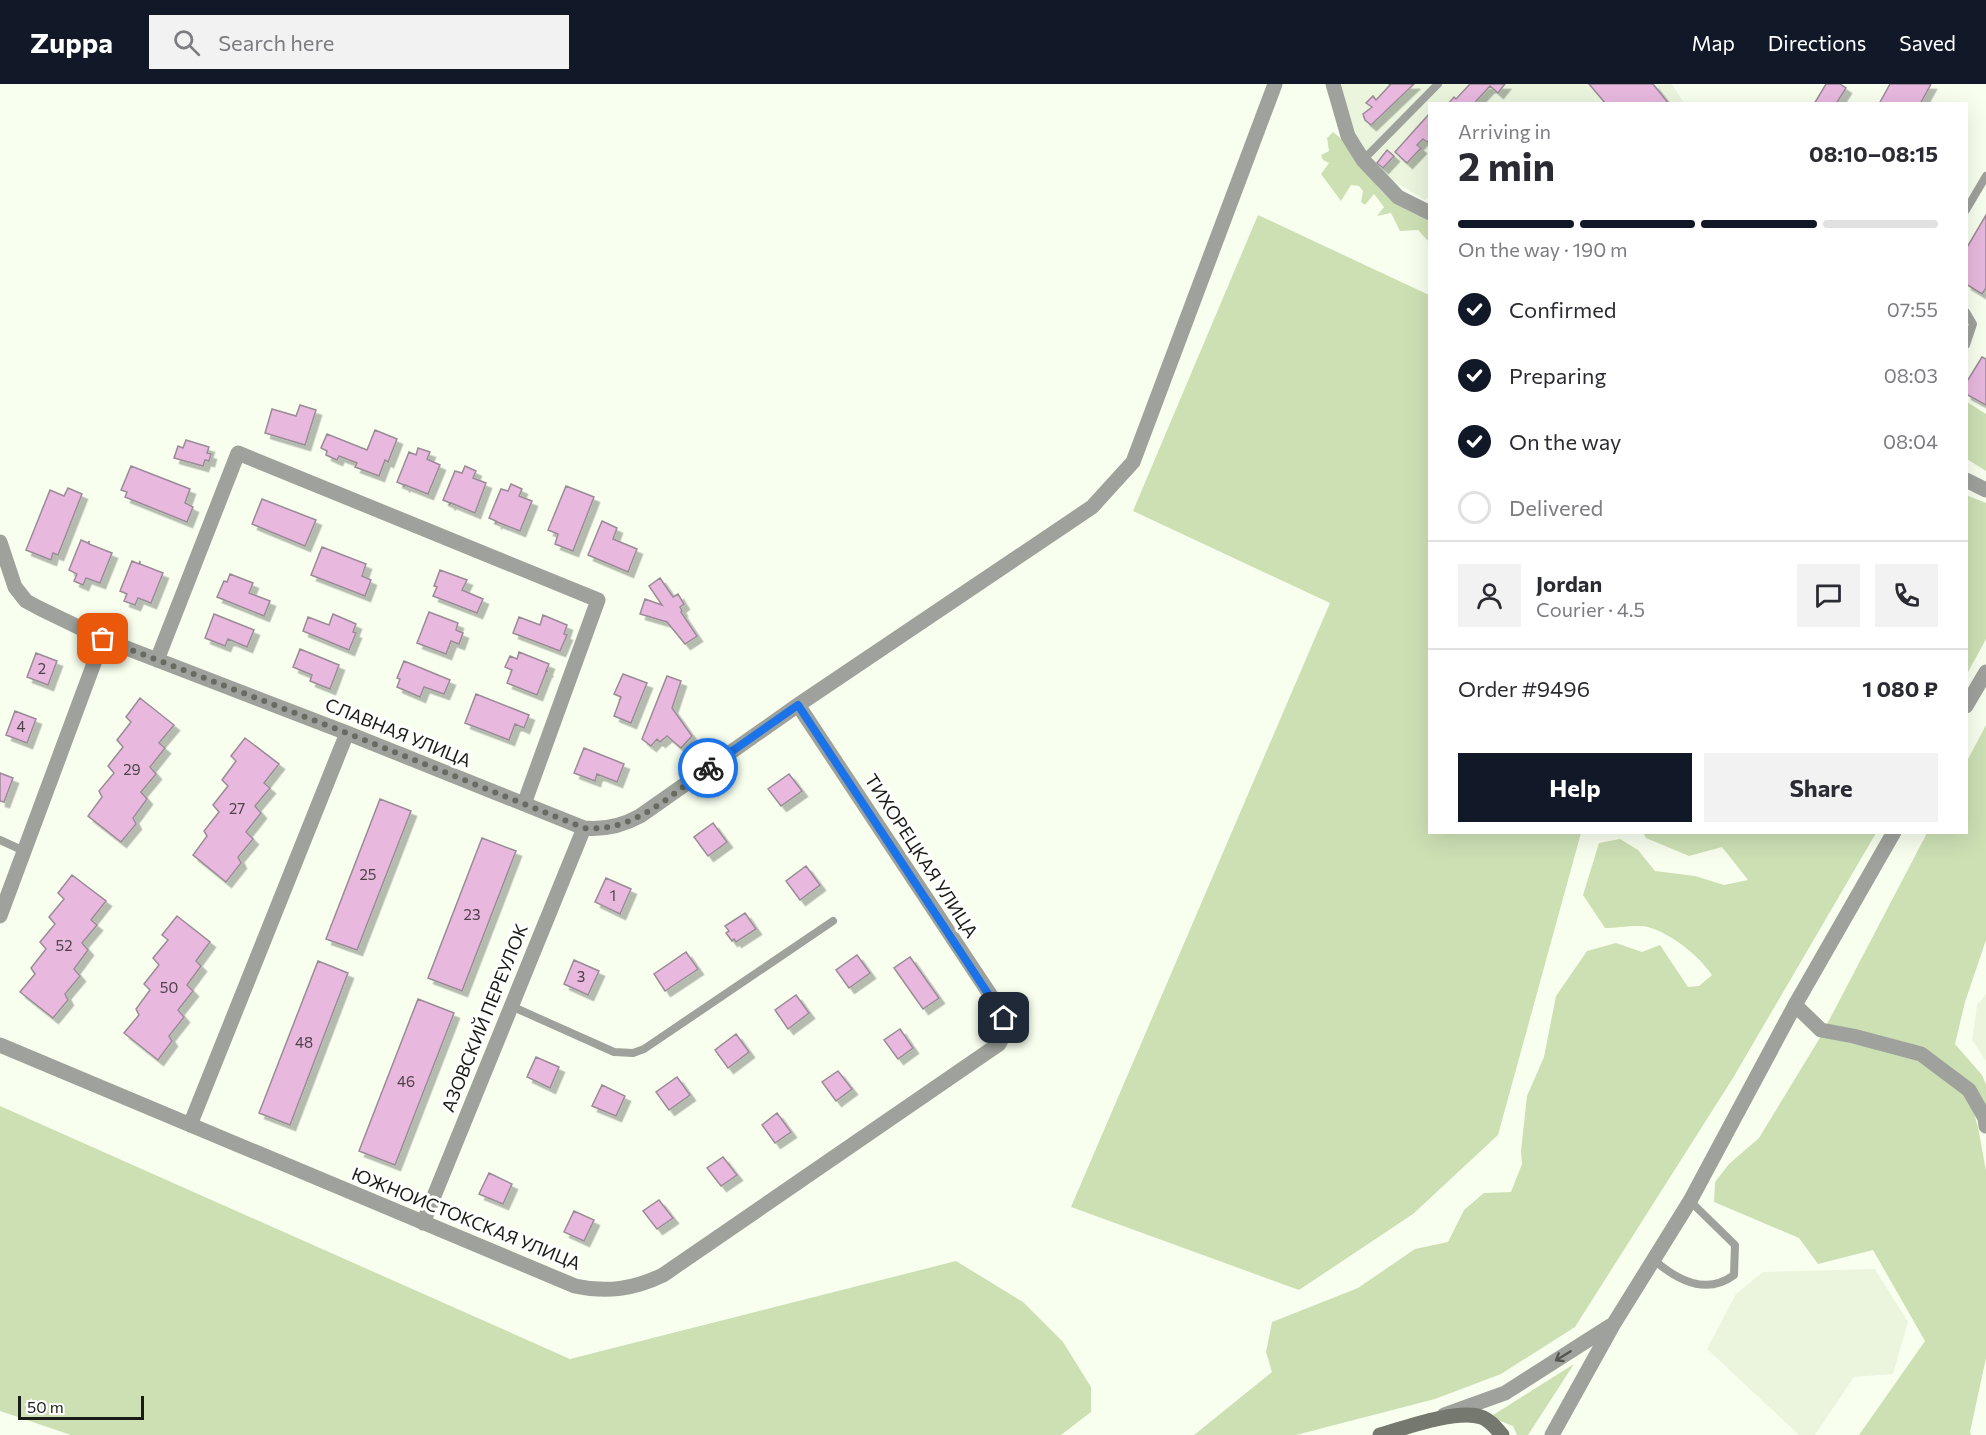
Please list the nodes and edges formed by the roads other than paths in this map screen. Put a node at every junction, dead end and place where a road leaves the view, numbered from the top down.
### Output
1 (1275, 84) edge
2 (1333, 84) edge
3 (1438, 84) edge
4 (1363, 160) junction
5 (1986, 176) edge
6 (1968, 207) edge
7 (1428, 212) edge
8 (1968, 315) edge
9 (1968, 339) edge
10 (1968, 481) edge
11 (1986, 490) edge
12 (0, 542) edge
13 (103, 639) junction
14 (157, 660) junction
15 (1986, 672) edge
16 (1968, 703) edge
17 (798, 705) junction
18 (347, 733) junction
19 (524, 804) junction
20 (584, 828) junction
21 (1893, 834) edge
22 (0, 840) edge
23 (24, 851) junction
24 (0, 916) edge
25 (833, 921) dead end
26 (1795, 1005) junction
27 (511, 1006) junction
28 (1005, 1030) joint
29 (0, 1045) edge
30 (190, 1125) junction
31 (1986, 1126) edge
32 (1690, 1201) junction
33 (423, 1223) junction
34 (1654, 1260) junction
35 (1613, 1325) junction
36 (1427, 1421) junction
37 (1555, 1429) edge
38 (1380, 1435) edge
39 (1502, 1435) edge
40 (1545, 1435) edge

1 - 17 street, СЛАВНАЯ УЛИЦА
2 - 4 street
3 - 4 lane
4 - 7 street
5 - 6 lane
8 - 9 lane
10 - 11 street
12 - 13 street, СЛАВНАЯ УЛИЦА
13 - 14 street, СЛАВНАЯ УЛИЦА
13 - 23 street
14 - 18 street, СЛАВНАЯ УЛИЦА
14 - 19 street
15 - 16 street
17 - 20 street, СЛАВНАЯ УЛИЦА
17 - 28 street, ТИХОРЕЦКАЯ УЛИЦА
18 - 19 street, СЛАВНАЯ УЛИЦА
18 - 30 street
19 - 20 street, СЛАВНАЯ УЛИЦА
20 - 27 street, АЗОВСКИЙ ПЕРЕУЛОК
21 - 26 street
22 - 23 lane
23 - 24 street
25 - 27 lane
26 - 31 street
26 - 32 street
27 - 33 street, АЗОВСКИЙ ПЕРЕУЛОК
28 - 33 street, ЮЖНОИСТОКСКАЯ УЛИЦА
29 - 30 street, ЮЖНОИСТОКСКАЯ УЛИЦА
30 - 33 street, ЮЖНОИСТОКСКАЯ УЛИЦА
32 - 34 street
32 - 34 lane
34 - 35 street
35 -> 36 street
35 - 37 street
36 - 38 main road
36 - 39 main road
37 - 40 street

